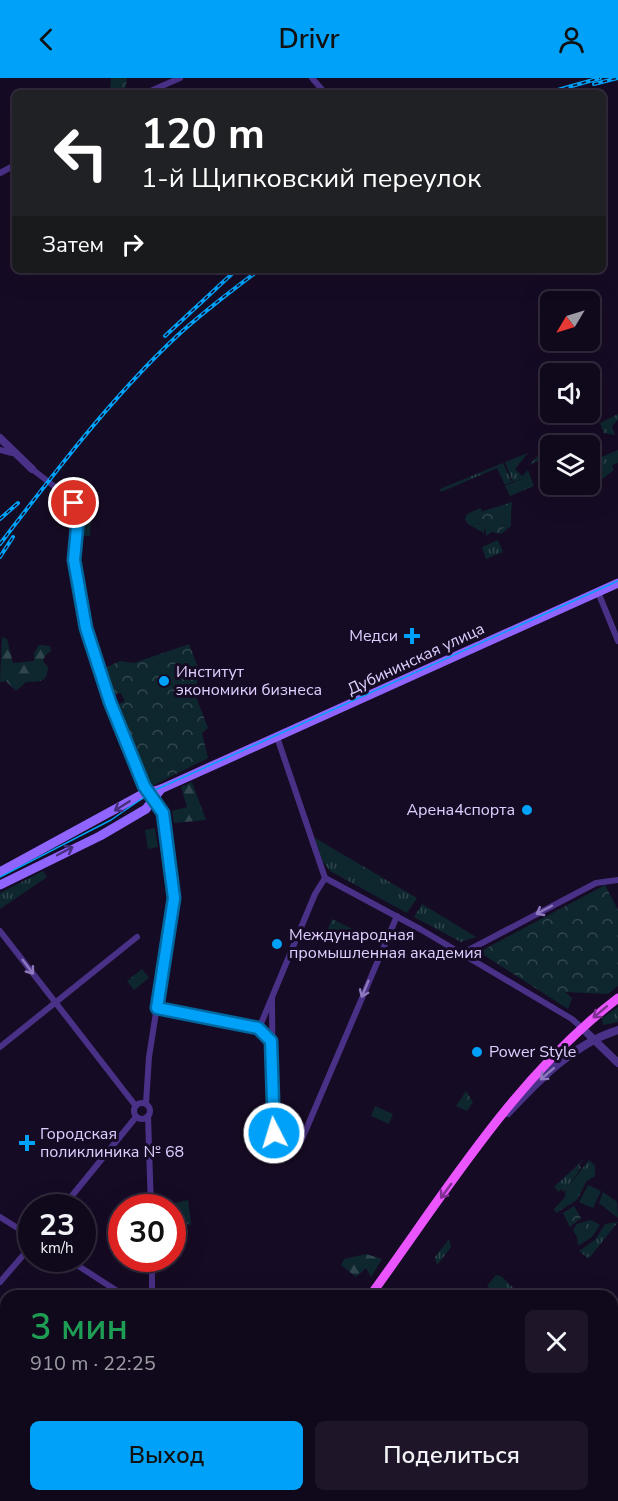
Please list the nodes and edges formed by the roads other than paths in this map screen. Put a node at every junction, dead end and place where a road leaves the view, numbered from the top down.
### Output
1 (180, 78) edge
2 (312, 78) edge
3 (153, 90) edge
4 (322, 90) edge
5 (0, 440) edge
6 (0, 450) edge
7 (12, 453) junction
8 (32, 469) joint
9 (68, 497) joint
10 (618, 583) edge
11 (598, 592) junction
12 (618, 641) edge
13 (277, 737) junction
14 (149, 793) junction
15 (0, 872) edge
16 (324, 878) junction
17 (618, 879) edge
18 (0, 885) edge
19 (397, 916) junction
20 (0, 931) edge
21 (137, 937) dead end
22 (463, 953) junction
23 (618, 998) edge
24 (272, 999) junction
25 (55, 1003) junction
26 (157, 1008) junction
27 (258, 1028) junction
28 (582, 1028) junction
29 (618, 1030) edge
30 (594, 1039) junction
31 (271, 1041) junction
32 (0, 1047) edge
33 (618, 1063) edge
34 (146, 1103) junction
35 (135, 1105) junction
36 (148, 1116) junction
37 (136, 1117) junction
38 (481, 1144) junction
39 (73, 1194) edge
40 (151, 1194) edge
41 (0, 1217) edge
42 (18, 1228) edge
43 (18, 1261) edge
44 (88, 1272) edge
45 (152, 1272) edge
46 (0, 1282) edge
47 (116, 1290) edge
48 (152, 1290) edge
49 (374, 1290) edge

1 - 3 street
2 - 4 street
5 - 7 street
6 - 7 street
7 - 8 street
8 - 9 street
9 - 14 street
10 - 11 main road, Дубининская улица
11 - 12 street
11 - 13 main road, Дубининская улица
13 - 14 main road, Дубининская улица
13 - 16 street
14 -> 15 main road
18 -> 14 main road, Дубининская улица
14 - 26 street
16 - 19 street
16 - 24 street
17 -> 22 street
19 - 22 street
19 -> 31 street
20 -> 25 street
21 - 25 street
22 - 28 street
23 -> 28 main road
24 - 27 street
24 - 31 street
25 - 32 street
25 - 35 street
26 - 27 street
26 - 34 street
27 - 31 street
28 - 30 street
28 - 38 main road
29 - 30 street
30 - 33 street
30 -> 38 street
34 - 35 street
34 - 36 street
35 - 37 street
36 - 37 street
36 - 40 street
37 - 39 street
38 -> 49 main road
41 - 42 street
43 - 46 street
44 - 47 street
45 - 48 street

